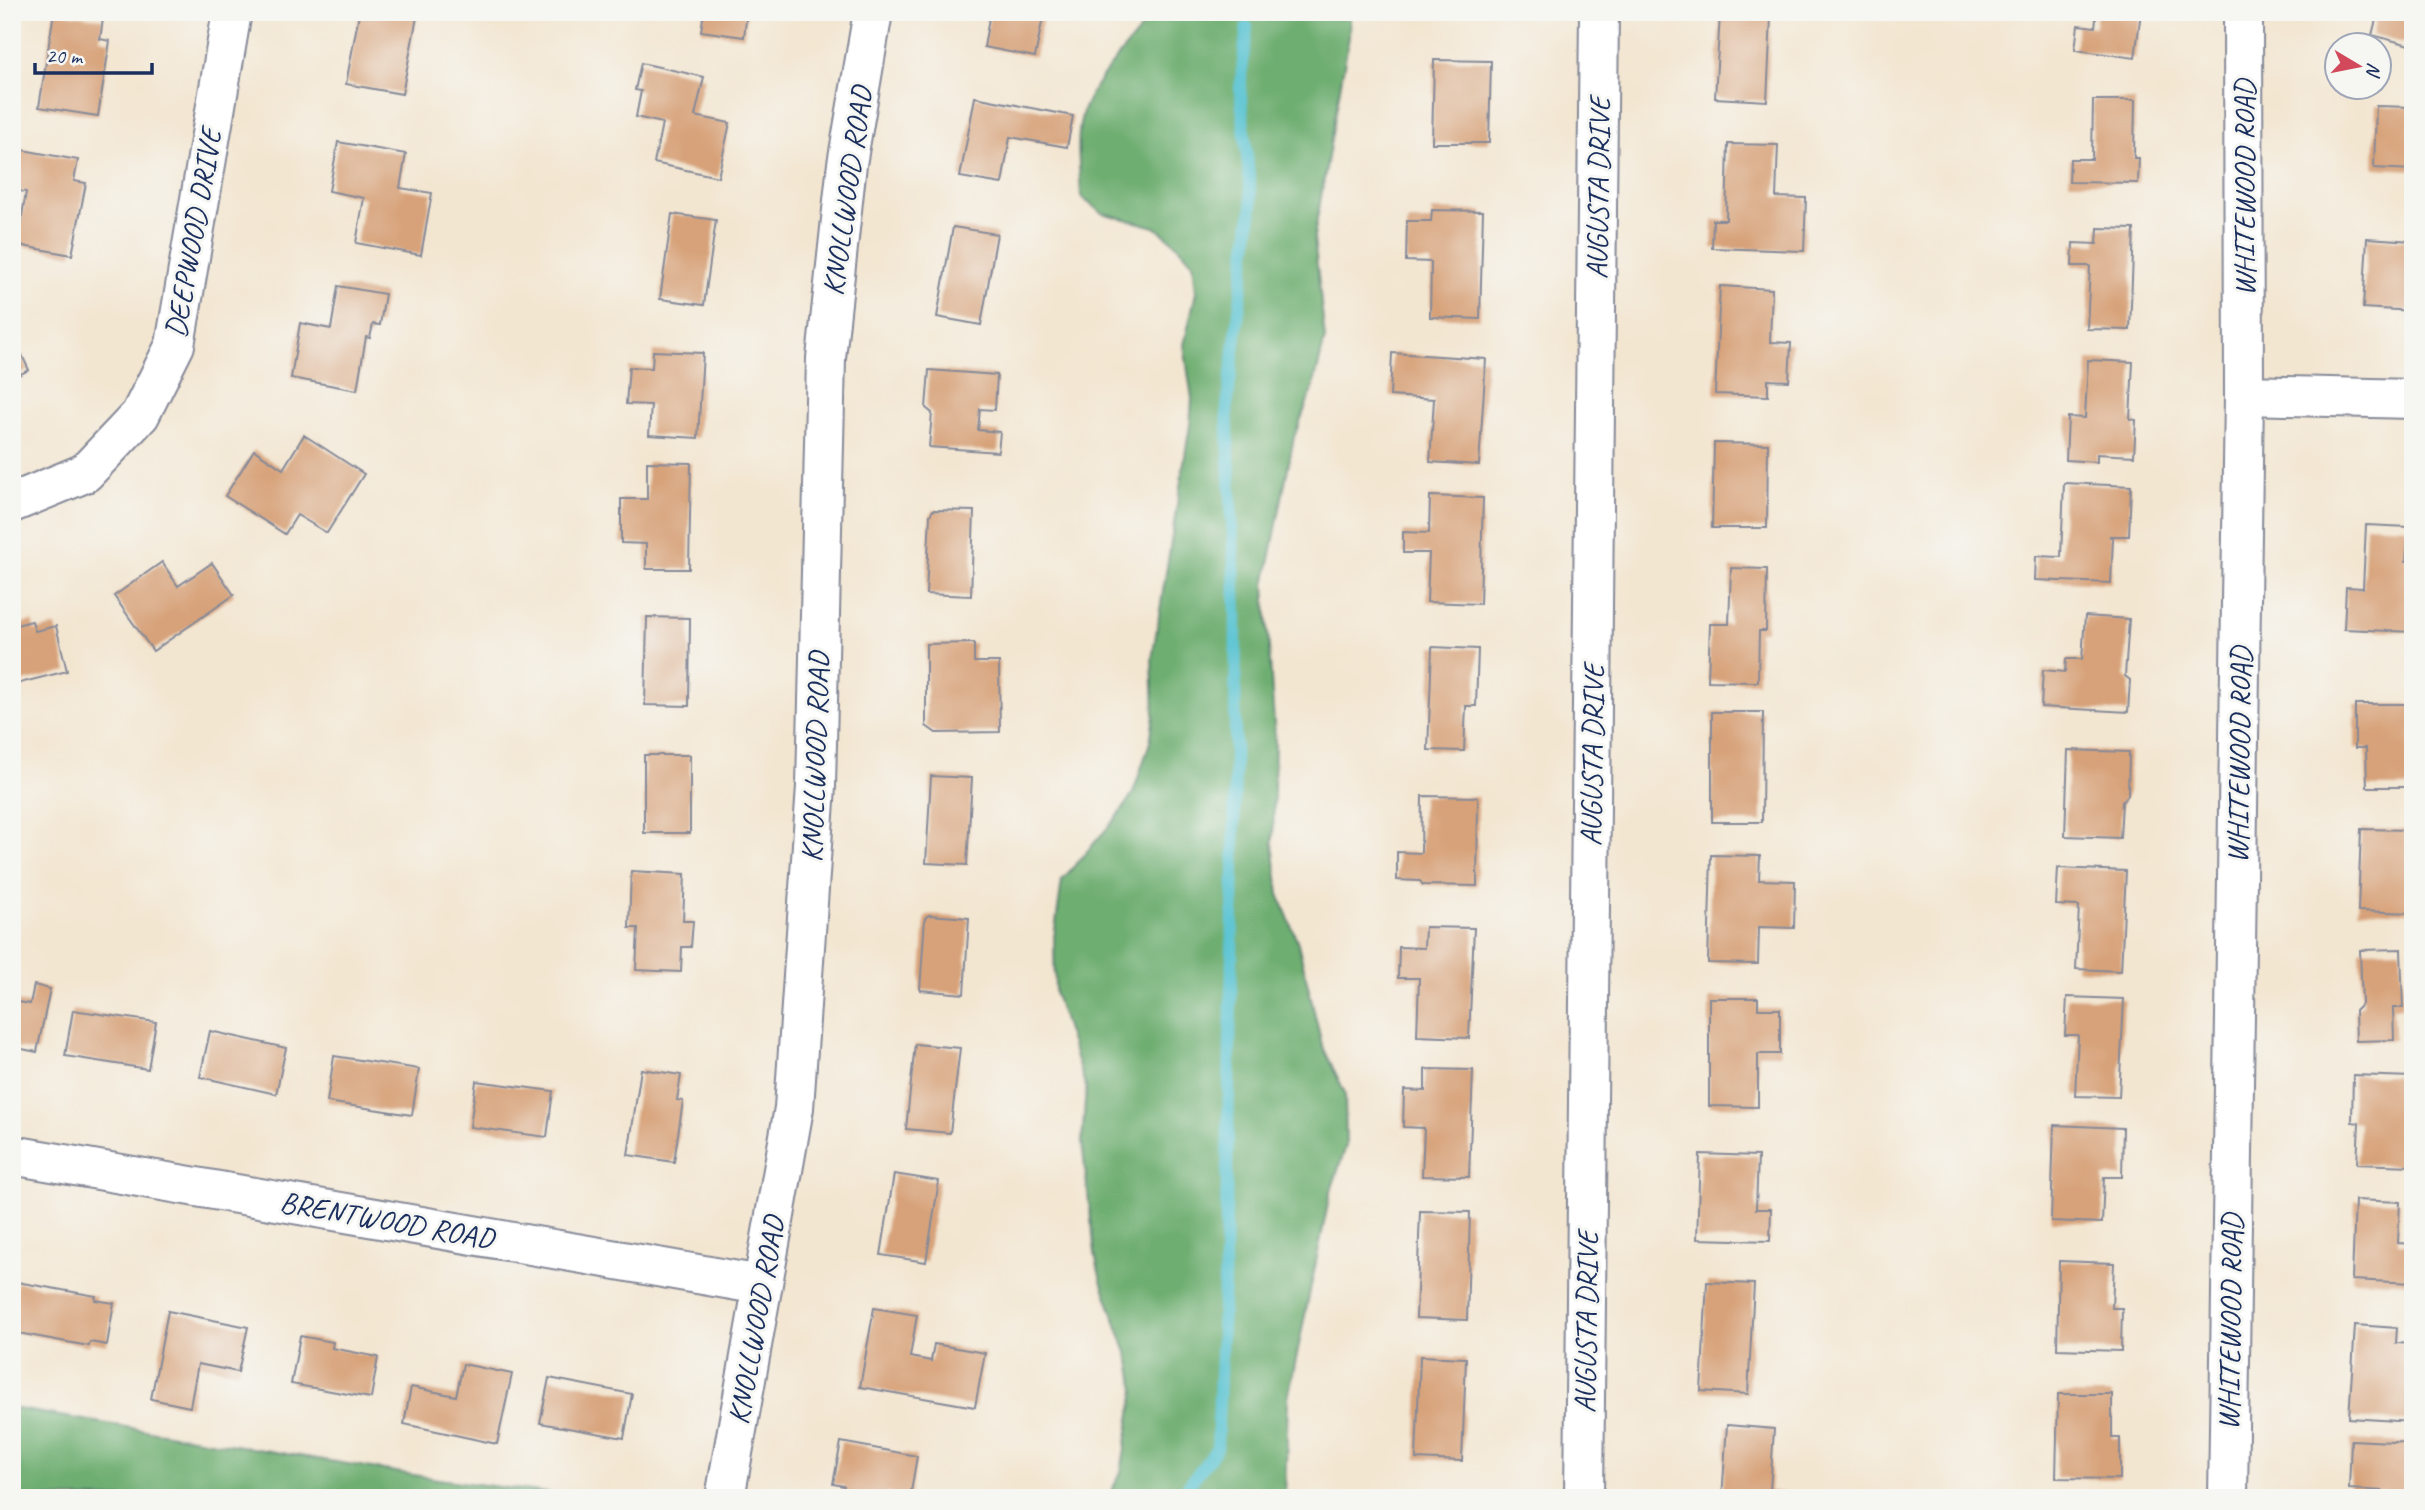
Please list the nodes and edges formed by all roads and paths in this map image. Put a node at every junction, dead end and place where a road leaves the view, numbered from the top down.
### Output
1 (232, 12) edge
2 (873, 12) edge
3 (1600, 12) edge
4 (2244, 12) edge
5 (2244, 395) junction
6 (2413, 399) edge
7 (12, 503) edge
8 (12, 1155) edge
9 (761, 1285) junction
10 (725, 1498) edge
11 (1584, 1498) edge
12 (2228, 1498) edge

1 - 7 street, DEEPWOOD DRIVE
2 - 9 street, KNOLLWOOD ROAD
3 - 11 street, AUGUSTA DRIVE
4 - 5 street, WHITEWOOD ROAD
5 - 6 street
5 - 12 street, WHITEWOOD ROAD
8 - 9 street, BRENTWOOD ROAD
9 - 10 street, KNOLLWOOD ROAD

